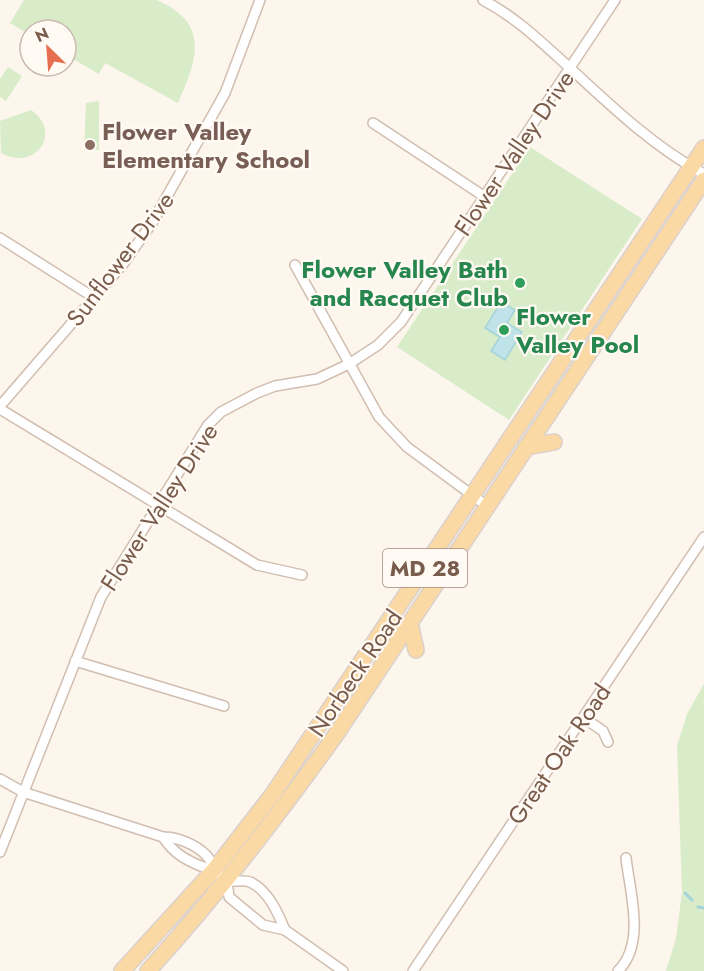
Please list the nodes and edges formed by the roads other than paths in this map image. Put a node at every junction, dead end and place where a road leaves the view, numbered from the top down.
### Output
1 (260, 0) edge
2 (483, 0) edge
3 (615, 0) edge
4 (570, 69) junction
5 (373, 123) dead end
6 (704, 148) edge
7 (698, 170) edge
8 (704, 180) edge
9 (485, 197) junction
10 (0, 238) edge
11 (296, 265) dead end
12 (93, 297) junction
13 (349, 364) junction
14 (0, 407) edge
15 (554, 442) dead end
16 (526, 447) junction
17 (471, 496) junction
18 (157, 503) junction
19 (487, 506) junction
20 (704, 537) edge
21 (302, 575) dead end
22 (410, 623) junction
23 (416, 650) dead end
24 (75, 661) junction
25 (224, 706) dead end
26 (584, 718) junction
27 (608, 742) dead end
28 (0, 779) edge
29 (23, 792) junction
30 (164, 837) junction
31 (0, 852) edge
32 (626, 858) dead end
33 (214, 870) junction
34 (227, 881) junction
35 (285, 930) junction
36 (122, 971) edge
37 (148, 971) edge
38 (344, 971) edge
39 (413, 971) edge
40 (618, 971) edge

1 - 12 street, Sunflower Drive
2 - 4 street
3 - 4 street, Flower Valley Drive
4 - 7 street
4 - 9 street, Flower Valley Drive
5 - 9 street
6 - 7 main road, Norbeck Road / MD 28
7 - 17 main road, Norbeck Road / MD 28
8 - 16 main road, Norbeck Road / MD 28
9 - 13 street, Flower Valley Drive
10 - 12 street
11 - 13 street
12 - 14 street, Sunflower Drive
13 - 17 street
13 - 18 street, Flower Valley Drive
14 - 18 street
15 - 16 main road
16 - 19 main road, Norbeck Road / MD 28
17 - 19 street
17 - 33 main road, Norbeck Road / MD 28
18 - 21 street
18 - 24 street, Flower Valley Drive
19 - 22 main road, Norbeck Road / MD 28
20 - 26 street, Great Oak Road
22 - 23 main road
22 - 34 main road, Norbeck Road / MD 28
24 - 25 street
24 - 29 street, Flower Valley Drive
26 - 27 street
26 - 39 street, Great Oak Road
28 - 29 street
29 - 30 street
29 - 31 street, Flower Valley Drive
30 - 33 street
30 - 33 street
32 - 40 street
33 - 34 street
33 - 36 main road, Norbeck Road / MD 28
34 - 35 street
34 - 35 street
34 - 37 main road, Norbeck Road / MD 28
35 - 38 street

